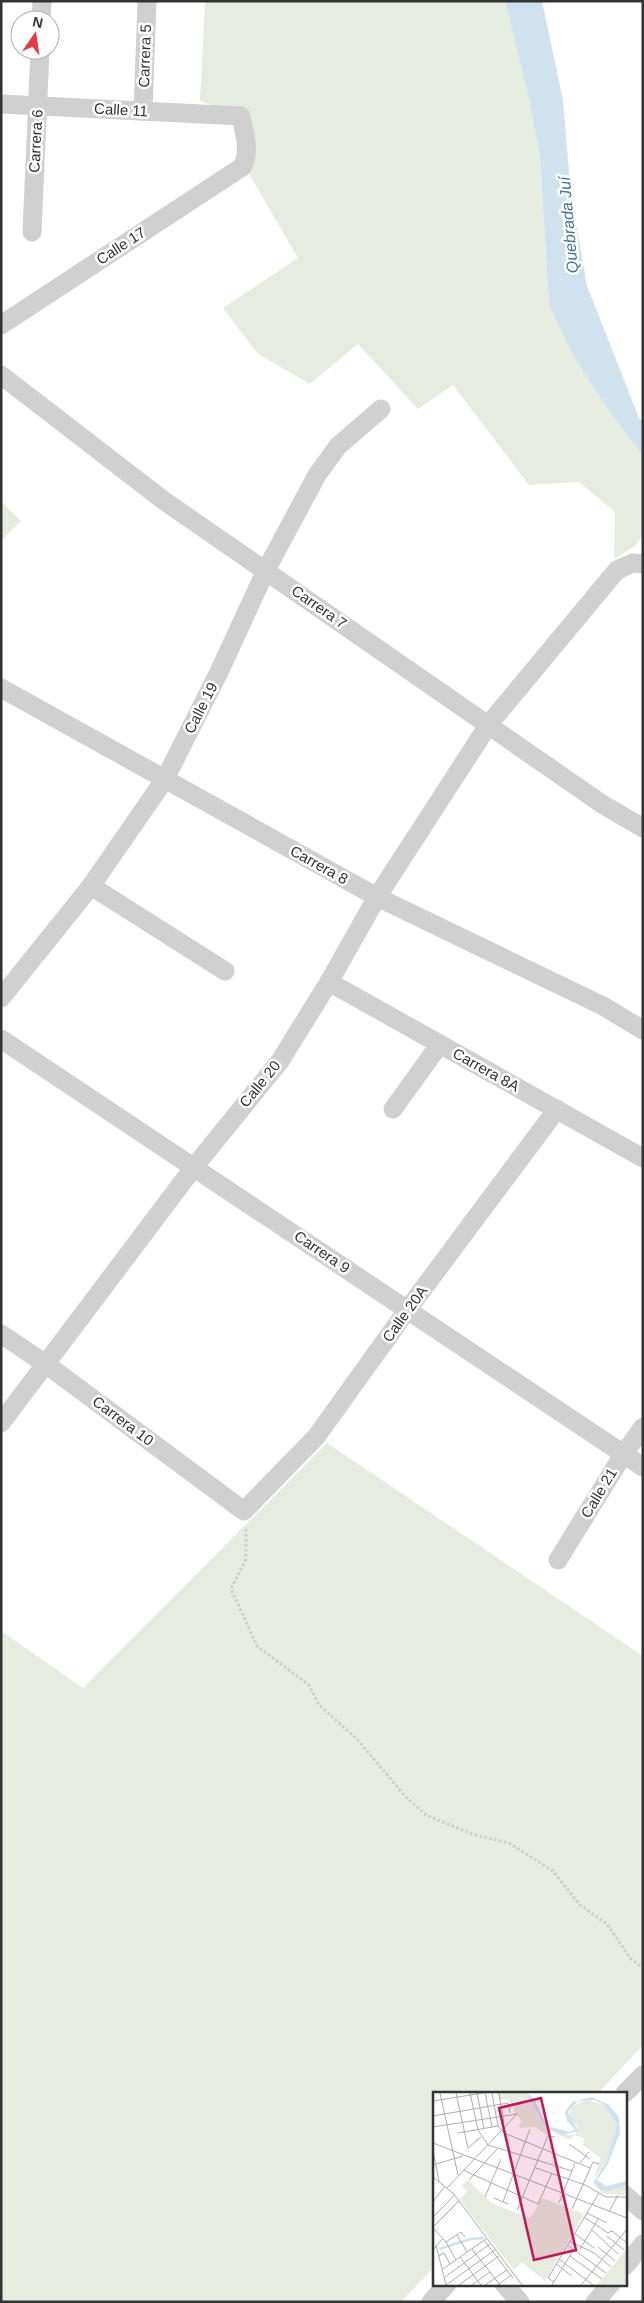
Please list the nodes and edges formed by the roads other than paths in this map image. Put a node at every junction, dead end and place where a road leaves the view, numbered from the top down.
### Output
1 (147, 1) edge
2 (39, 60) edge
3 (1, 104) edge
4 (37, 106) junction
5 (143, 111) junction
6 (242, 167) joint
7 (32, 232) dead end
8 (1, 325) edge
9 (1, 375) edge
10 (381, 409) dead end
11 (643, 564) edge
12 (266, 570) junction
13 (1, 688) edge
14 (489, 724) junction
15 (165, 778) junction
16 (643, 828) edge
17 (91, 886) junction
18 (376, 897) junction
19 (226, 971) dead end
20 (329, 982) junction
21 (1, 998) edge
22 (643, 1030) edge
23 (1, 1039) edge
24 (440, 1044) junction
25 (393, 1109) dead end
26 (556, 1110) junction
27 (643, 1158) edge
28 (194, 1167) junction
29 (408, 1309) junction
30 (1, 1334) edge
31 (47, 1364) junction
32 (1, 1424) edge
33 (643, 1426) edge
34 (623, 1455) junction
35 (643, 1467) edge
36 (244, 1511) joint
37 (558, 1560) dead end
38 (643, 2075) edge
39 (626, 2092) edge
40 (626, 2196) edge
41 (643, 2211) edge
42 (643, 2244) edge
43 (626, 2265) edge
44 (445, 2286) edge
45 (506, 2286) edge
46 (431, 2302) edge
47 (520, 2302) edge

1 - 5 street, Carrera 5
2 - 4 street, Carrera 6
3 - 4 street, Calle 11
4 - 5 street, Calle 11
4 - 7 street, Carrera 6
5 - 6 street, Calle 11
6 - 8 street, Calle 17
9 - 12 street, Carrera 7
10 - 12 street, Calle 19
11 - 14 street, Calle 20
12 - 14 street, Carrera 7
12 - 15 street, Calle 19
13 - 15 street, Carrera 8
14 - 16 street, Carrera 7
14 - 18 street, Calle 20
15 - 17 street, Calle 19
15 - 18 street, Carrera 8
17 - 19 street
17 - 21 street, Calle 19
18 - 20 street, Calle 20
18 - 22 street, Carrera 8
20 - 24 street, Carrera 8A
20 - 28 street, Calle 20
23 - 28 street, Carrera 9
24 - 25 street
24 - 26 street, Carrera 8A
26 - 27 street, Carrera 8A
26 - 29 street, Calle 20A
28 - 29 street, Carrera 9
28 - 31 street, Calle 20
29 - 34 street, Carrera 9
29 - 36 street, Calle 20A
30 - 31 street, Carrera 10
31 - 32 street, Calle 20
31 - 36 street, Carrera 10
33 - 34 street, Calle 21
34 - 35 street, Carrera 9
34 - 37 street, Calle 21
38 - 39 street
40 - 41 street
42 - 43 street
44 - 46 street
45 - 47 street

